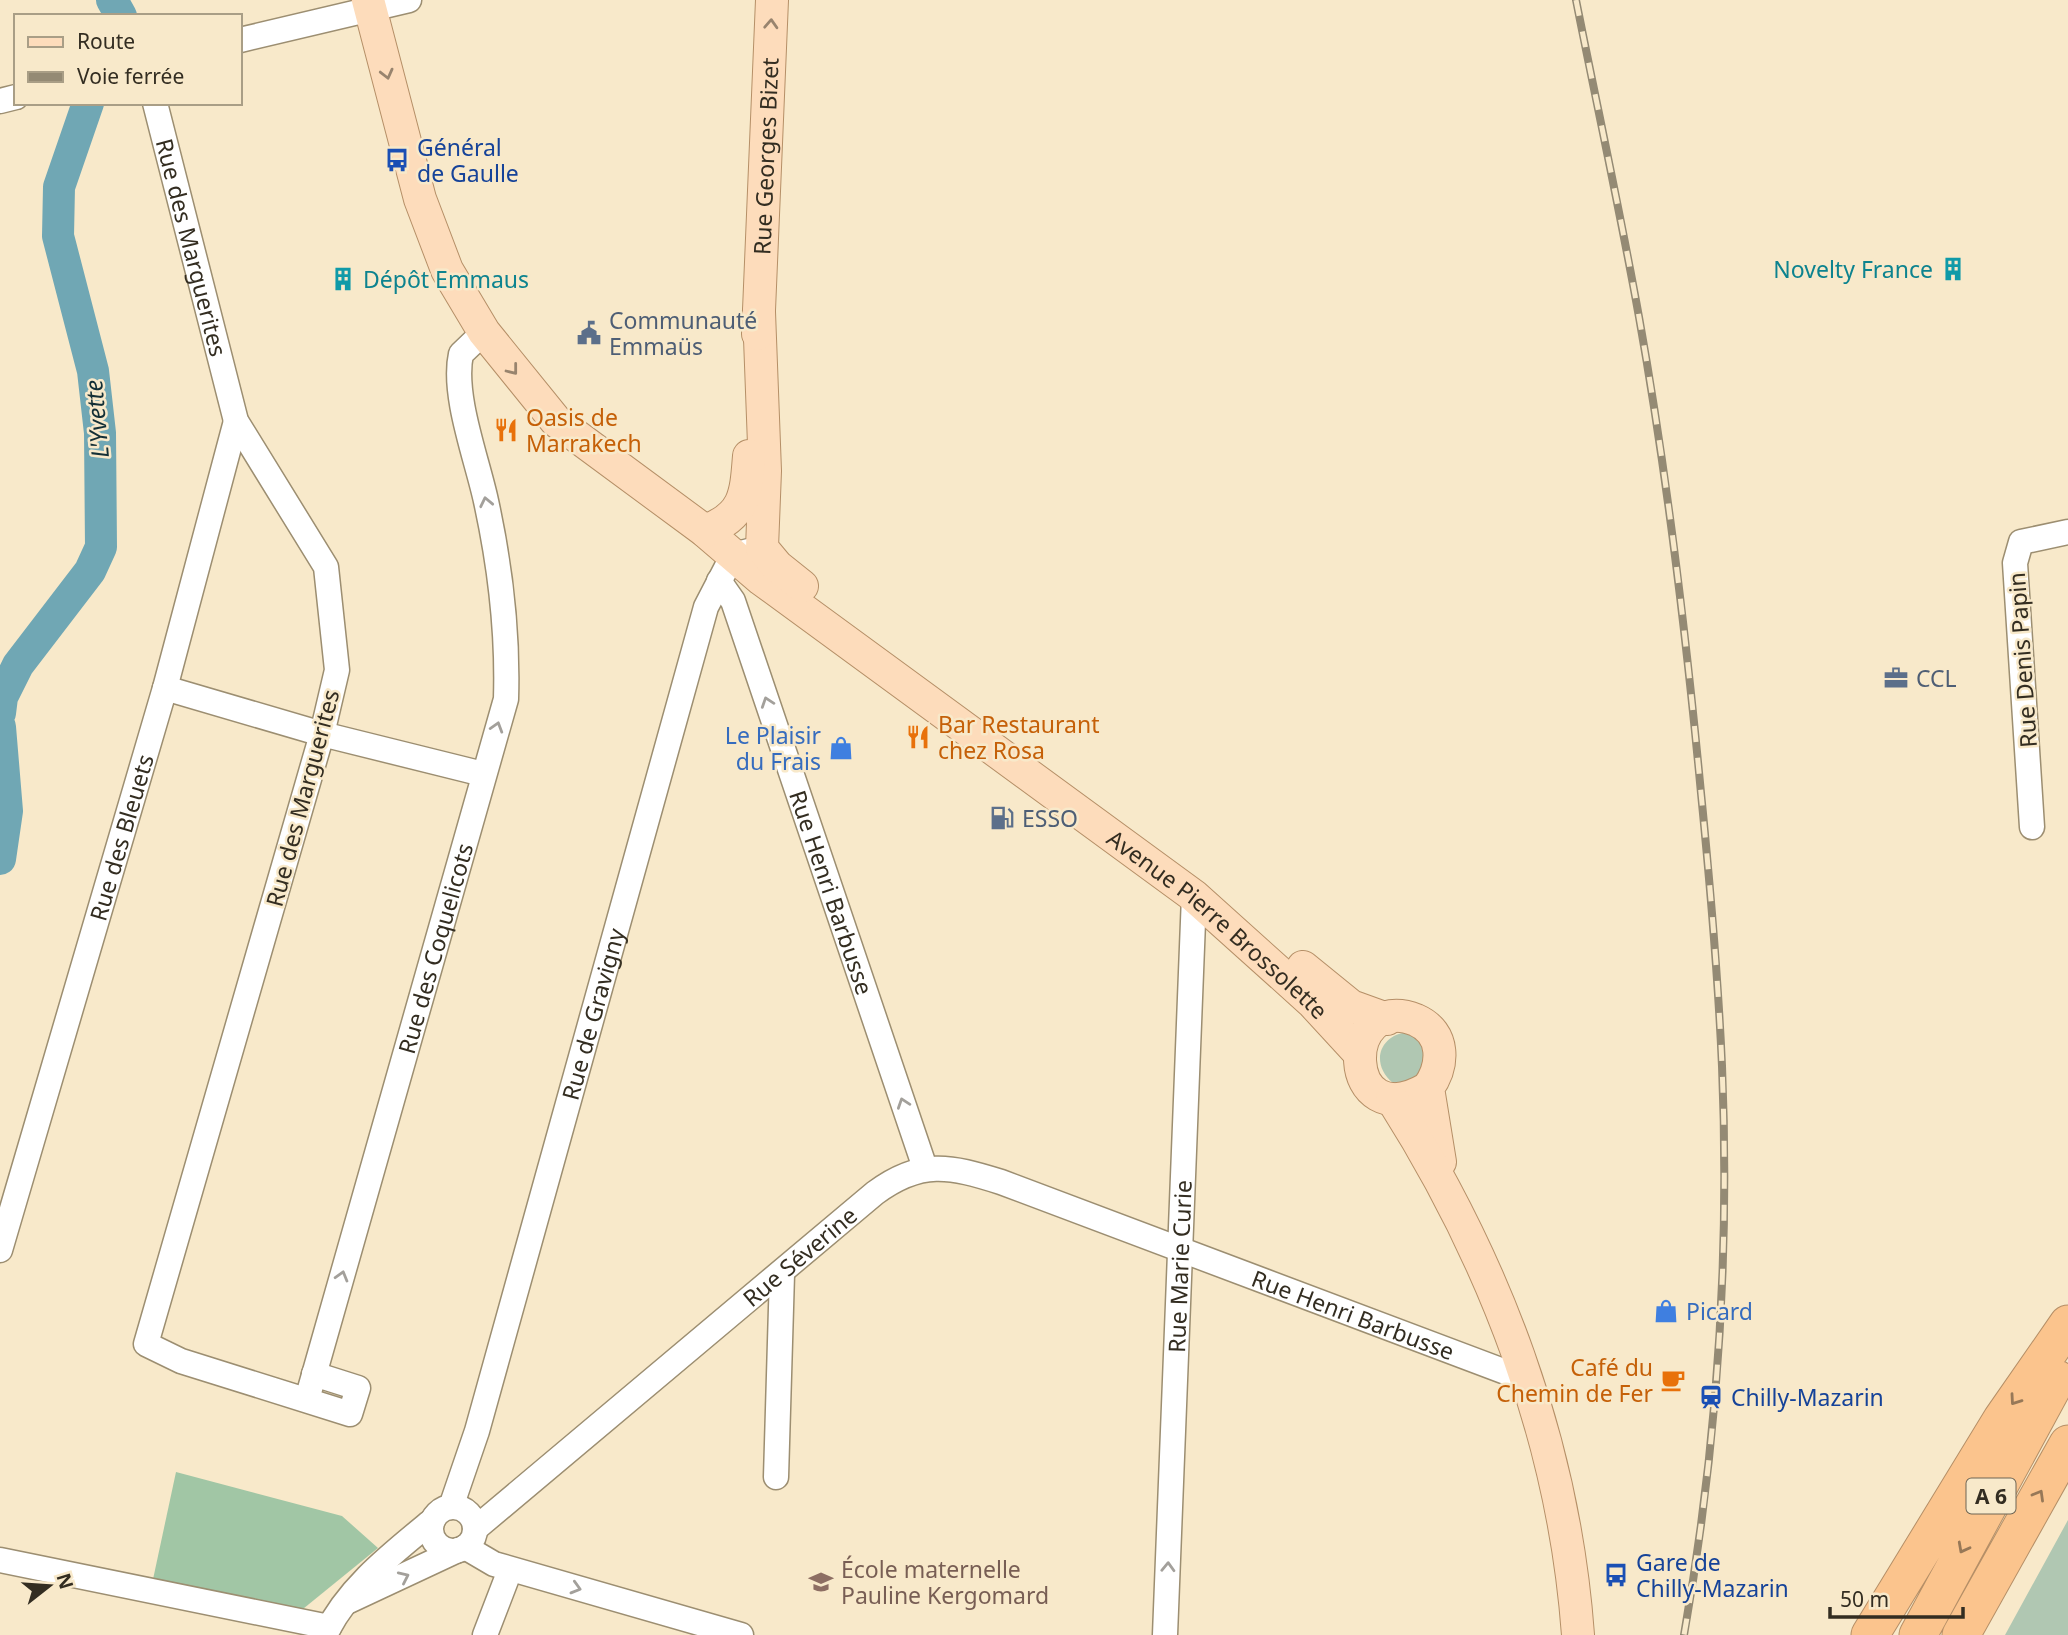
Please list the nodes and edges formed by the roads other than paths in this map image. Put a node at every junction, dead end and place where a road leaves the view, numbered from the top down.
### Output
1 (409, 0) edge
2 (772, 0) edge
3 (369, 4) edge
4 (242, 39) edge
5 (156, 105) edge
6 (759, 312) junction
7 (484, 332) junction
8 (236, 421) junction
9 (705, 531) junction
10 (2068, 532) edge
11 (738, 561) junction
12 (165, 688) junction
13 (322, 734) junction
14 (483, 775) junction
15 (2032, 827) dead end
16 (1194, 896) junction
17 (1387, 1018) junction
18 (1358, 1052) junction
19 (1428, 1088) junction
20 (1392, 1099) junction
21 (925, 1168) junction
22 (1444, 1183) junction
23 (1178, 1249) junction
24 (0, 1250) edge
25 (782, 1274) junction
26 (2068, 1324) edge
27 (2068, 1360) edge
28 (314, 1374) junction
29 (1527, 1380) junction
30 (307, 1399) junction
31 (2068, 1444) edge
32 (776, 1477) dead end
33 (442, 1514) junction
34 (466, 1542) junction
35 (0, 1560) edge
36 (510, 1570) junction
37 (1993, 1575) junction
38 (349, 1602) junction
39 (327, 1631) edge
40 (485, 1635) edge
41 (741, 1635) edge
42 (1165, 1635) edge
43 (1578, 1635) edge
44 (1870, 1635) edge
45 (1918, 1635) edge
46 (1961, 1635) edge
47 (1981, 1635) edge

1 - 3 street
6 -> 2 main road, Rue Georges Bizet
3 - 4 street
3 -> 7 main road
5 - 8 street, Rue des Marguerites
6 - 9 main road, Rue Georges Bizet
6 - 11 main road, Rue Georges Bizet
7 -> 9 main road
14 -> 7 street, Rue des Coquelicots
8 - 12 street, Rue des Bleuets
8 - 13 street, Rue des Marguerites
9 - 11 main road
10 - 15 street, Rue Denis Papin
11 - 16 main road, Avenue Pierre Brossolette
11 - 17 main road, Avenue Pierre Brossolette
21 -> 11 street, Rue Henri Barbusse
11 - 33 street, Rue de Gravigny
12 - 13 street
12 - 24 street, Rue des Bleuets
13 - 14 street
13 - 30 street, Rue des Marguerites
28 -> 14 street, Rue des Coquelicots
16 - 18 main road, Avenue Pierre Brossolette
16 - 23 street, Rue Marie Curie
17 - 18 main road
17 - 19 main road, Avenue Pierre Brossolette
18 - 20 main road, Avenue Pierre Brossolette
19 - 20 main road
19 - 22 main road, Avenue Pierre Brossolette
20 - 22 main road, Avenue Pierre Brossolette
21 - 23 street, Rue Séverine
21 - 25 street, Rue Séverine
22 - 29 main road, Avenue Pierre Brossolette
23 - 29 street, Rue Henri Barbusse
42 -> 23 street, Rue Marie Curie
25 - 32 street
25 - 34 street, Rue Séverine
26 -> 44 highway
27 -> 45 highway, A 6
28 - 30 street, Rue des Coquelicots
28 - 30 street
29 - 43 main road, Avenue Pierre Brossolette
37 -> 31 highway, A 6
33 - 34 street
33 - 34 street
33 - 38 street
34 - 36 street
38 -> 34 street
35 - 39 street
36 - 40 street
36 -> 41 street
37 - 46 highway, A 6
37 - 47 highway
38 - 39 street

